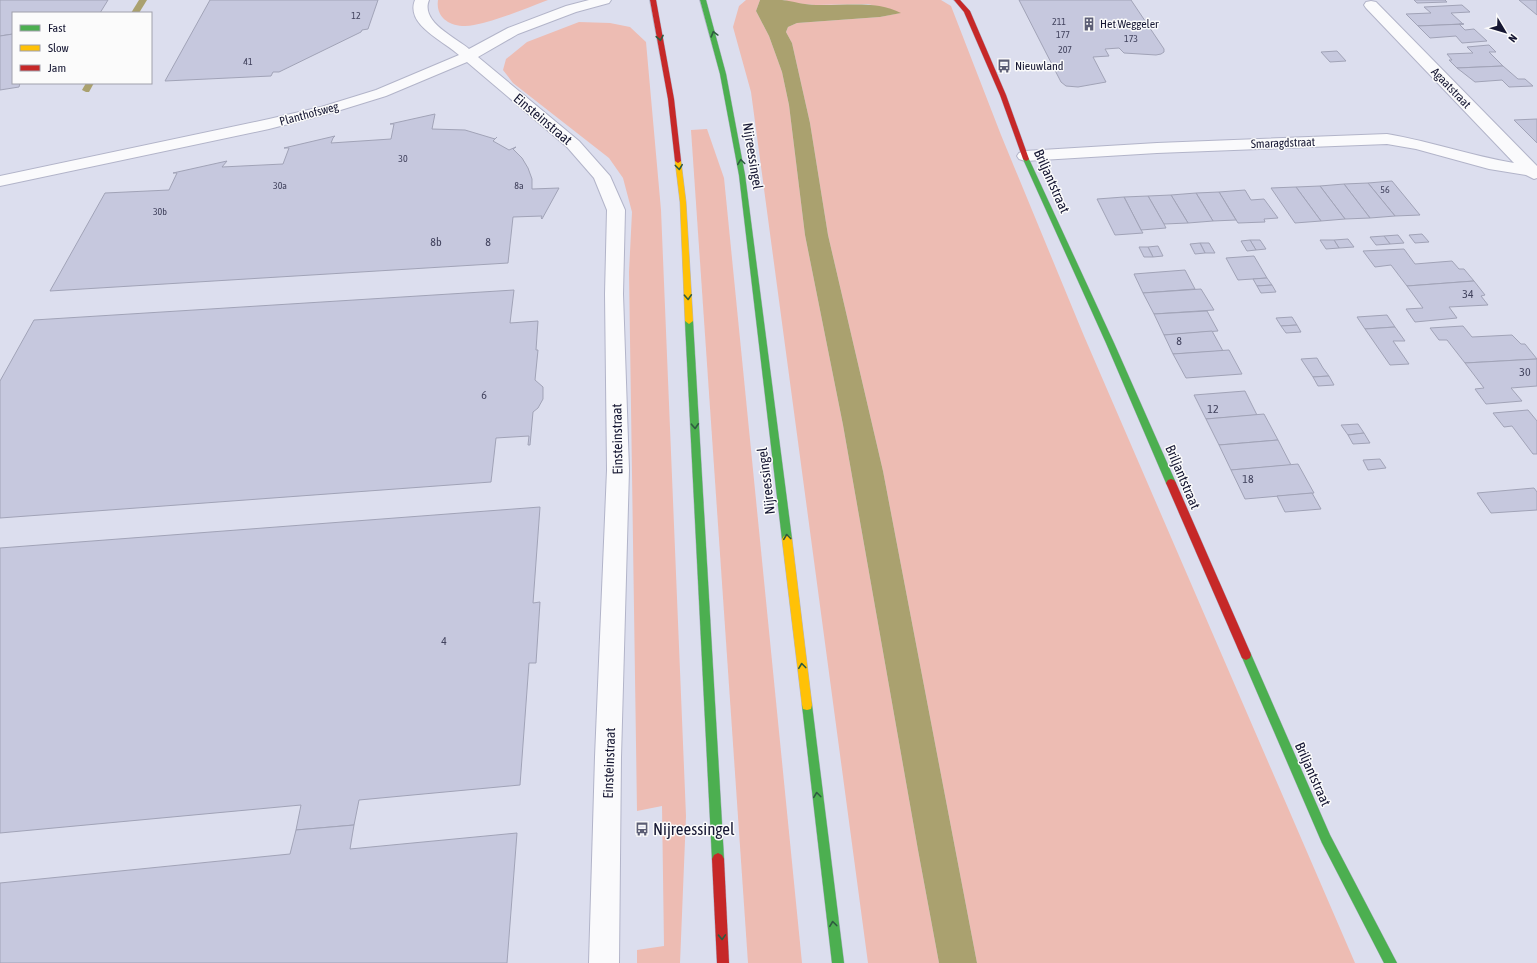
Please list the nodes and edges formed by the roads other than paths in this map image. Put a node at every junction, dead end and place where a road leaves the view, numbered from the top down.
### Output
1 (422, 0) edge
2 (604, 0) edge
3 (653, 0) edge
4 (703, 0) edge
5 (957, 0) edge
6 (1371, 5) dead end
7 (468, 56) junction
8 (1025, 156) junction
9 (1535, 173) edge
10 (0, 181) edge
11 (604, 963) edge
12 (723, 963) edge
13 (838, 963) edge
14 (1391, 963) edge

1 - 7 street, Einsteinstraat
2 - 7 street, Planthofsweg
3 -> 12 main road
13 -> 4 main road, Nijreessingel
5 - 8 main road, Briljantstraat
6 - 9 street, Agaatstraat
7 - 10 street, Planthofsweg
7 - 11 street, Einsteinstraat
8 - 9 street, Smaragdstraat
8 - 14 main road, Briljantstraat

